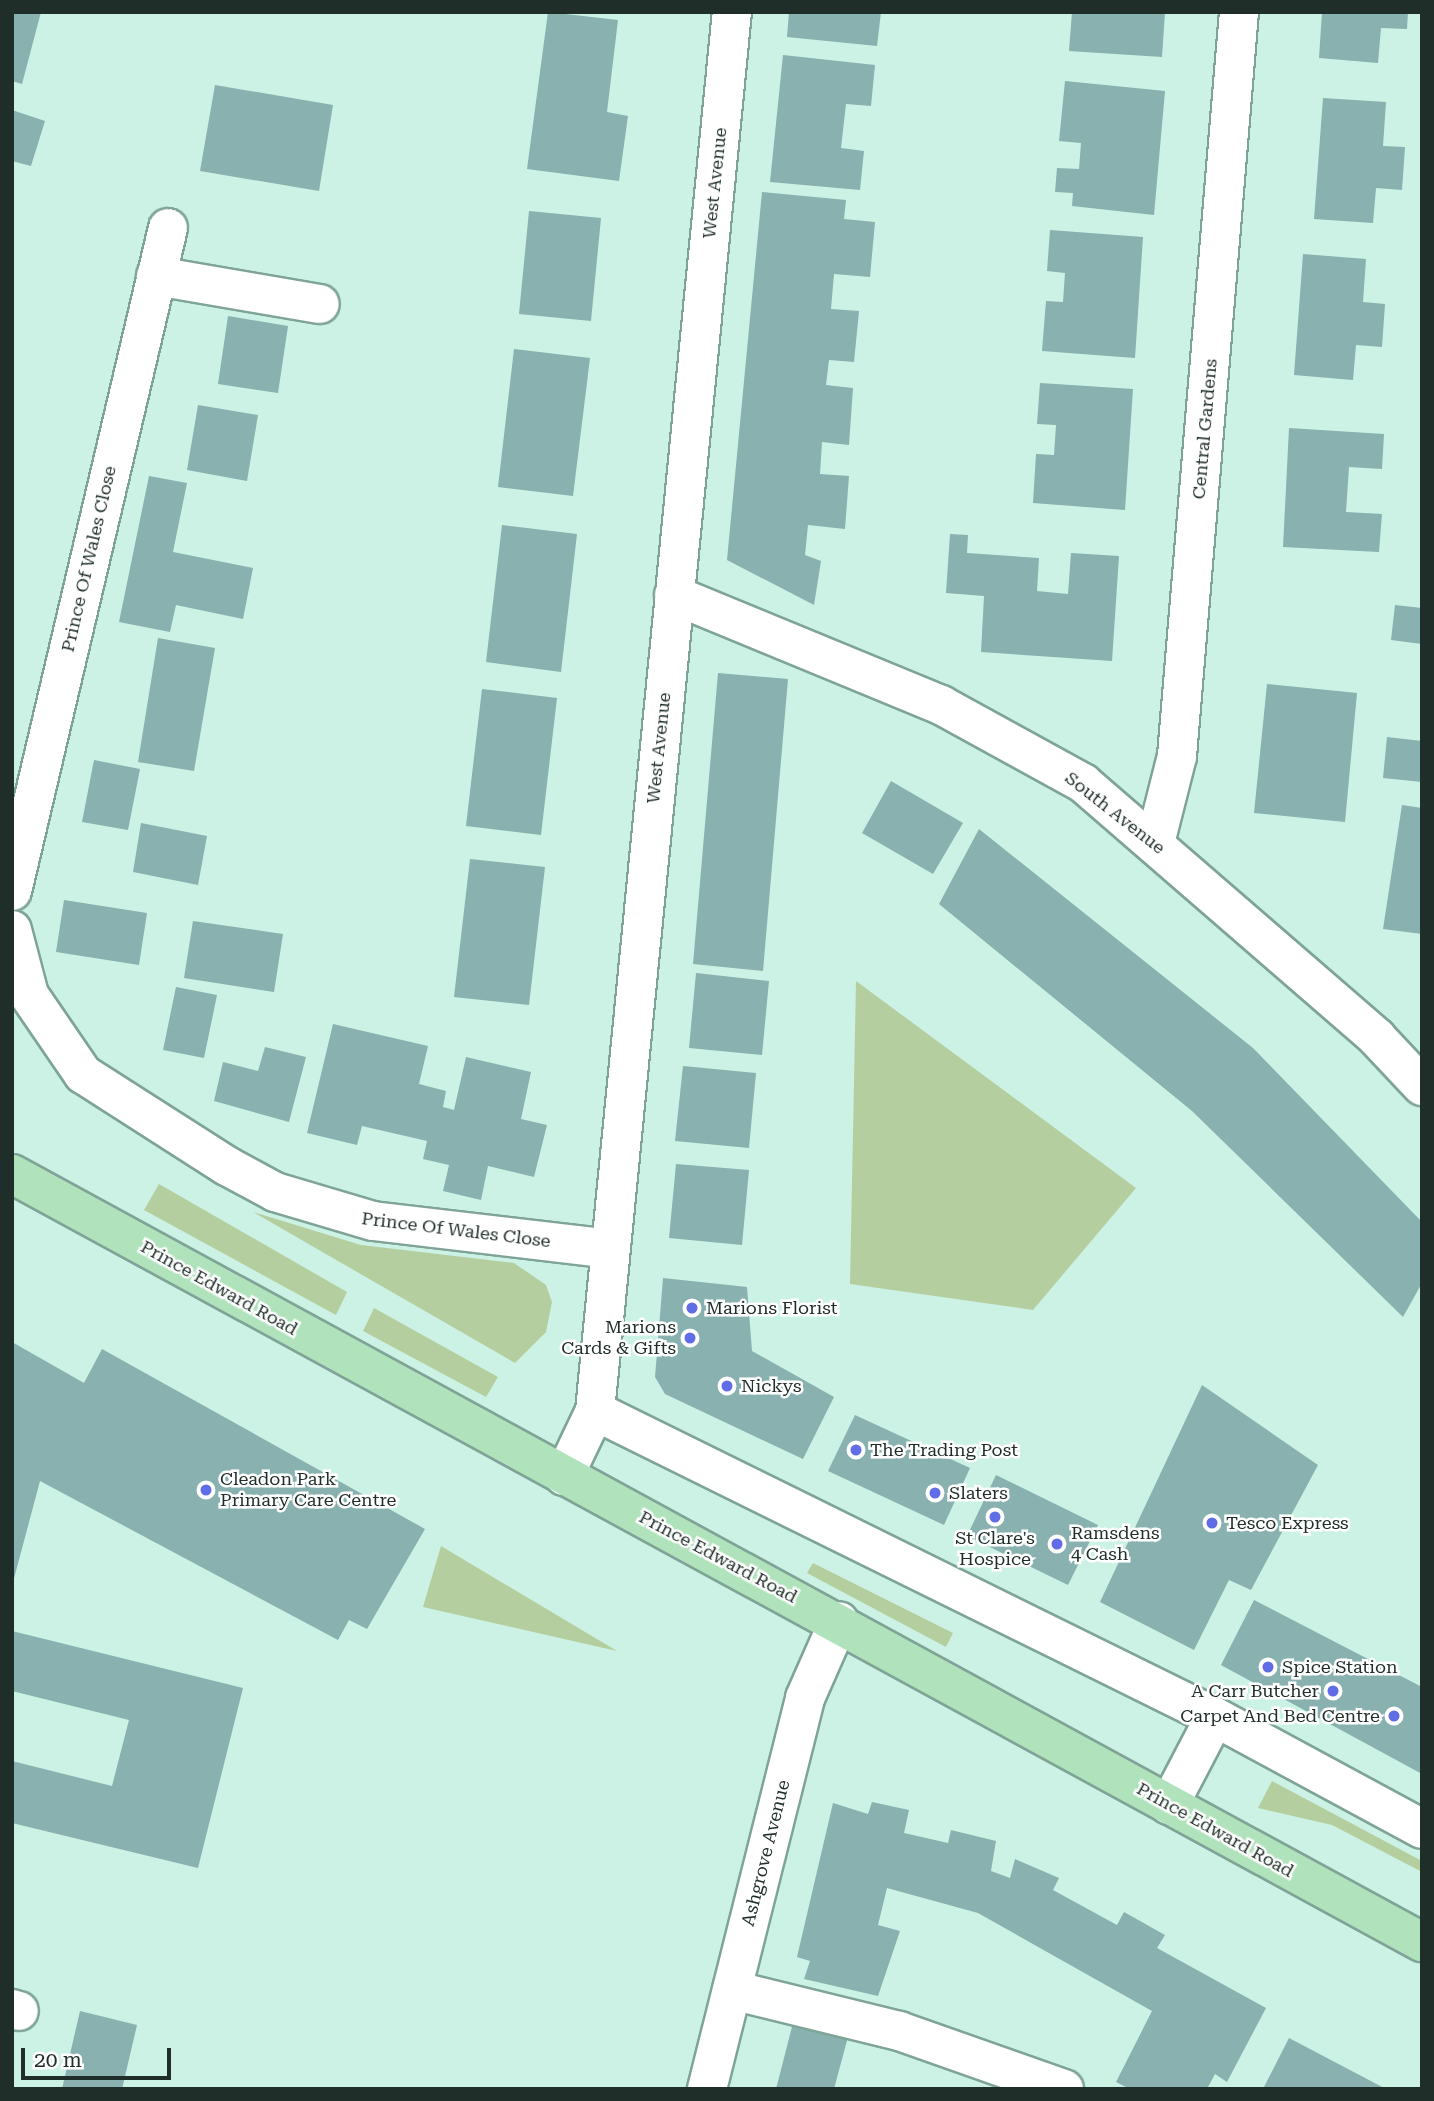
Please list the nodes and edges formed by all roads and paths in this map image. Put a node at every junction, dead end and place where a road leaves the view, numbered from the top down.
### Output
1 (732, 12) edge
2 (1240, 12) edge
3 (168, 228) dead end
4 (156, 276) junction
5 (320, 303) dead end
6 (674, 595) junction
7 (1155, 843) junction
8 (12, 891) edge
9 (12, 930) edge
10 (1422, 1086) edge
11 (12, 1174) edge
12 (610, 1249) junction
13 (595, 1412) junction
14 (564, 1476) junction
15 (839, 1621) junction
16 (1215, 1717) junction
17 (1168, 1805) junction
18 (1422, 1829) edge
19 (1422, 1942) edge
20 (732, 1990) junction
21 (707, 2089) edge
22 (1064, 2089) edge

1 - 6 street, West Avenue
2 - 7 street, Central Gardens
3 - 4 street, Prince Of Wales Close
4 - 5 street
4 - 8 street, Prince Of Wales Close
6 - 7 street, South Avenue
6 - 12 street, West Avenue
7 - 10 street, South Avenue
9 - 12 street, Prince Of Wales Close
11 - 14 main road, Prince Edward Road
12 - 13 street, West Avenue
13 - 14 street, West Avenue
13 - 16 street
14 - 15 main road, Prince Edward Road
15 - 17 main road, Prince Edward Road
15 - 20 street, Ashgrove Avenue
16 - 17 street
16 - 18 street
17 - 19 main road, Prince Edward Road
20 - 21 street, Ashgrove Avenue
20 - 22 street

